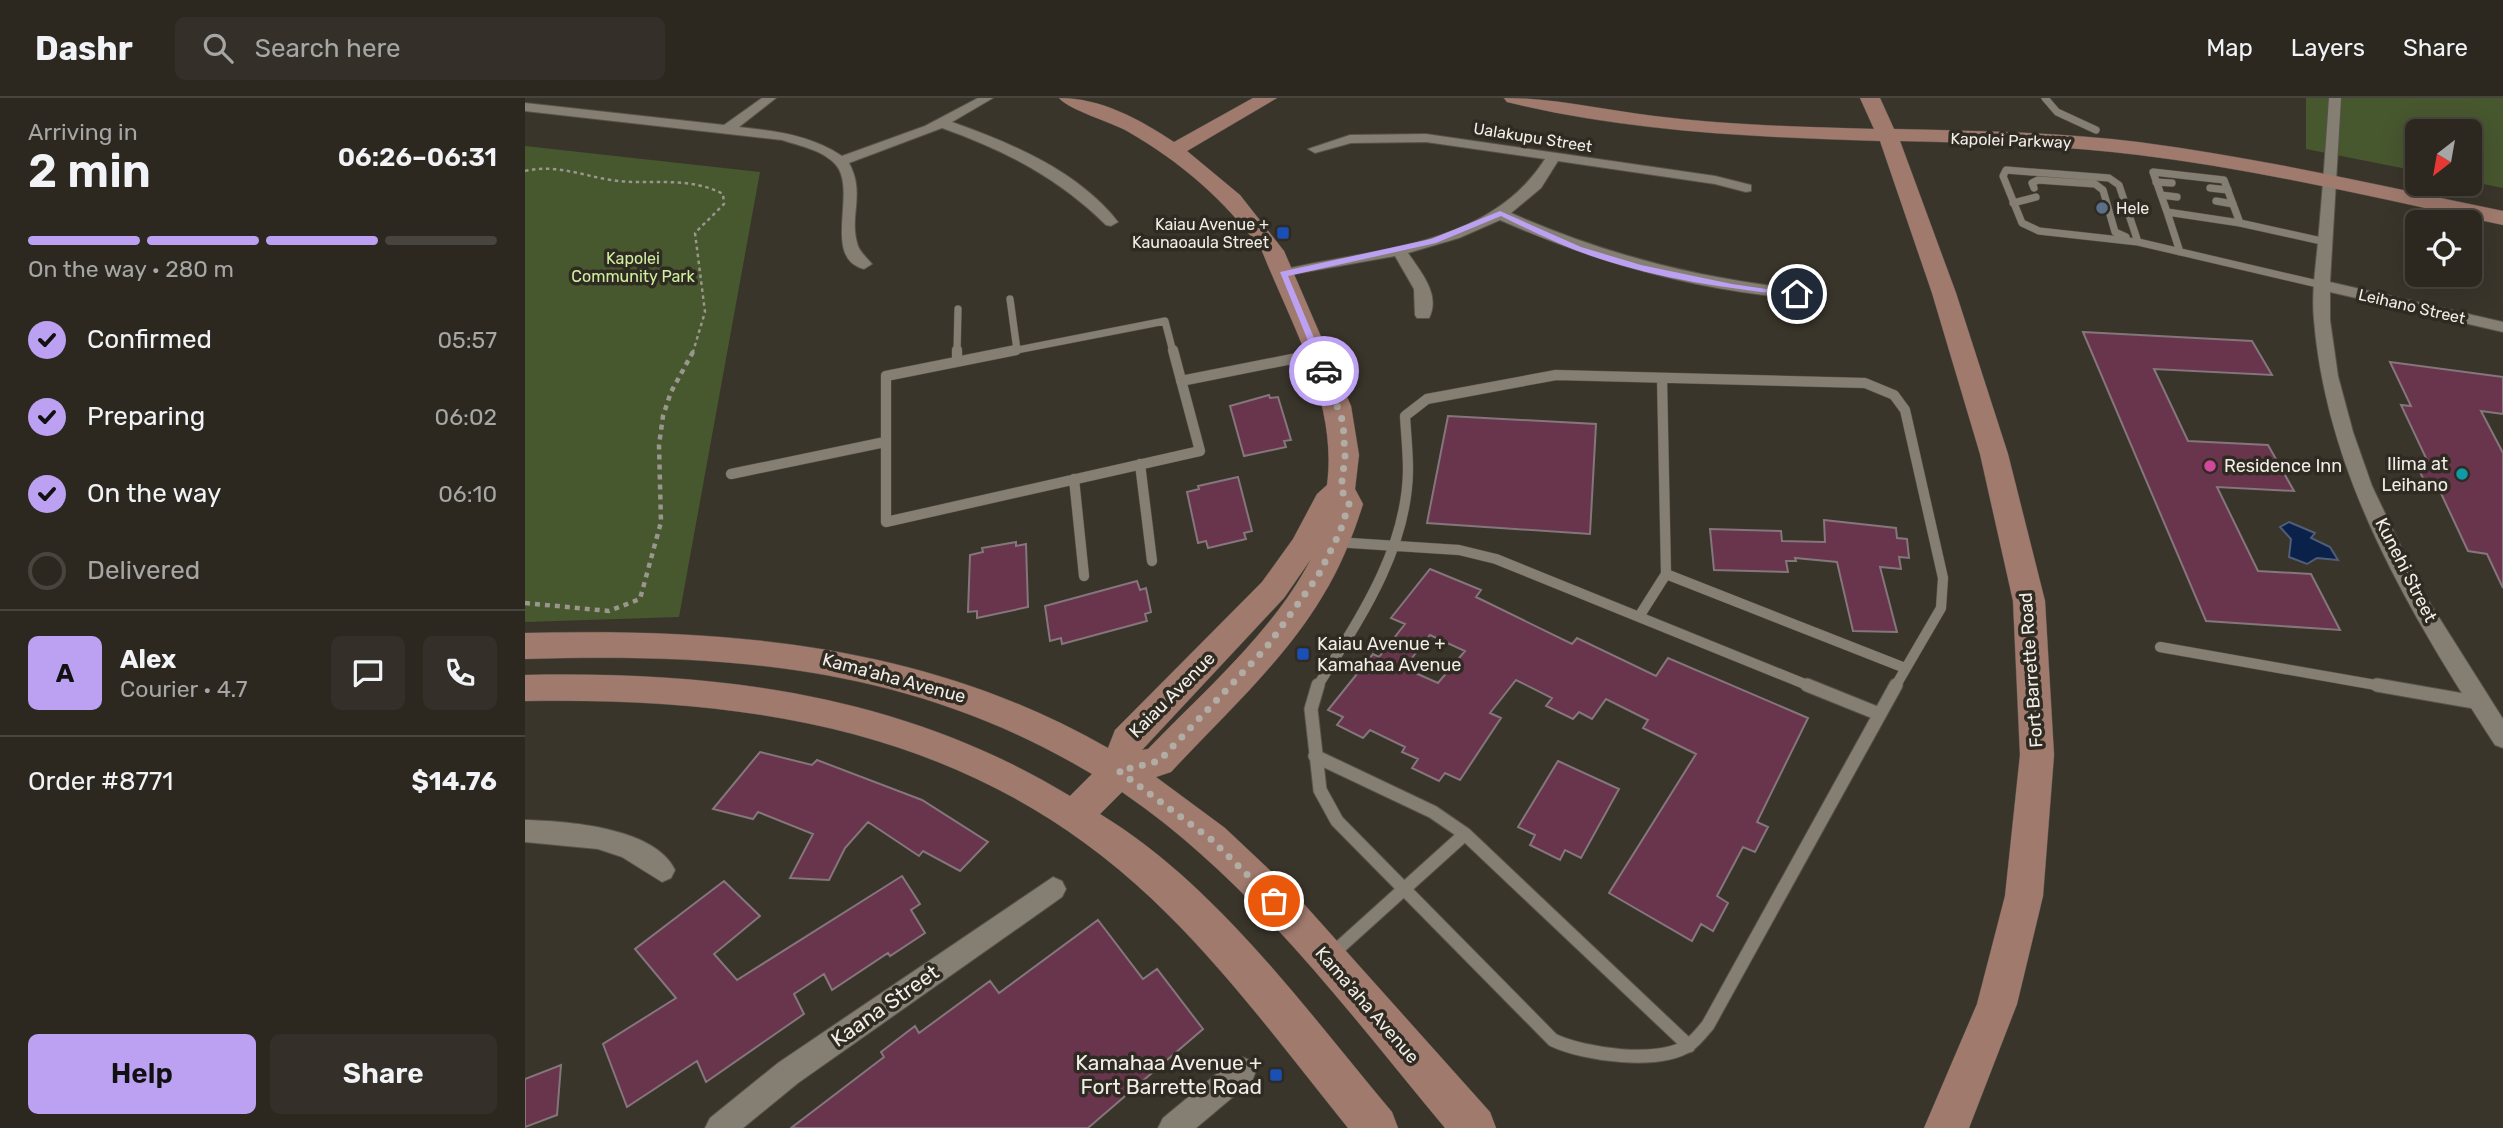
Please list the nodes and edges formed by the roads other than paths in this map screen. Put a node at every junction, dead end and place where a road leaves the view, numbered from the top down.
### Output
1 (770, 98) edge
2 (987, 98) edge
3 (1069, 98) edge
4 (1267, 98) edge
5 (1514, 98) edge
6 (1612, 98) edge
7 (1886, 98) edge
8 (2045, 98) edge
9 (2335, 98) edge
10 (598, 103) dead end
11 (1856, 105) edge
12 (525, 107) edge
13 (581, 114) junction
14 (941, 124) junction
15 (1807, 126) junction
16 (1886, 126) junction
17 (726, 130) junction
18 (2096, 130) junction
19 (1315, 149) dead end
20 (1174, 150) junction
21 (1553, 158) junction
22 (841, 161) junction
23 (1901, 172) junction
24 (2331, 173) junction
25 (2405, 179) edge
26 (2156, 182) junction
27 (2172, 183) dead end
28 (1746, 188) dead end
29 (2210, 188) dead end
30 (2228, 190) junction
31 (2482, 193) edge
32 (2161, 194) junction
33 (2178, 197) dead end
34 (2503, 197) edge
35 (2216, 201) dead end
36 (2013, 203) junction
37 (2233, 204) junction
38 (2167, 212) junction
39 (1500, 214) junction
40 (2503, 218) edge
41 (1111, 222) dead end
42 (2240, 223) junction
43 (2138, 242) junction
44 (2326, 242) junction
45 (1398, 249) junction
46 (2180, 252) junction
47 (864, 264) dead end
48 (1283, 274) junction
49 (2322, 285) junction
50 (1797, 294) dead end
51 (1010, 299) dead end
52 (958, 309) dead end
53 (1423, 315) dead end
54 (2503, 327) edge
55 (1017, 350) junction
56 (1317, 354) junction
57 (957, 362) junction
58 (1662, 378) junction
59 (1181, 381) junction
60 (885, 442) junction
61 (1140, 464) junction
62 (731, 474) dead end
63 (1075, 479) junction
64 (1322, 541) junction
65 (1394, 546) junction
66 (1152, 561) dead end
67 (1666, 574) junction
68 (1084, 576) dead end
69 (1640, 615) junction
70 (525, 646) edge
71 (2160, 648) dead end
72 (1905, 668) junction
73 (525, 688) edge
74 (2480, 703) junction
75 (1879, 714) junction
76 (2503, 738) edge
77 (1315, 756) junction
78 (1119, 771) junction
79 (1074, 816) junction
80 (525, 831) edge
81 (1465, 834) junction
82 (662, 870) dead end
83 (1053, 889) dead end
84 (1405, 890) junction
85 (1327, 959) junction
86 (1689, 1046) junction
87 (1242, 1071) dead end
88 (720, 1128) edge
89 (1173, 1128) edge
90 (1376, 1128) edge
91 (1474, 1128) edge
92 (1946, 1128) edge

1 - 17 street
2 - 14 street
3 - 20 main road, Kaiau Avenue
4 - 20 main road
5 - 15 main road, Kapolei Parkway
6 - 15 main road, Kapolei Parkway
7 - 16 main road, Fort Barrette Road
8 - 18 lane
9 - 24 street, Kunehi Street
10 - 13 street
11 - 15 main road
11 - 16 main road, Fort Barrette Road
12 - 13 street
13 - 17 street
14 - 22 street
14 - 41 street
15 - 16 main road, Kapolei Parkway
15 - 23 main road
16 - 18 main road, Kapolei Parkway
16 - 23 main road, Fort Barrette Road
16 - 24 main road, Kapolei Parkway
17 - 22 street
18 - 24 main road, Kapolei Parkway
19 - 21 street, Ualakupu Street
20 - 48 main road, Kaiau Avenue
21 - 28 street, Ualakupu Street
21 - 39 street
22 - 47 street
23 - 92 main road, Fort Barrette Road
24 - 25 main road, Kapolei Parkway
24 - 40 main road, Kapolei Parkway
24 - 44 street, Kunehi Street
26 - 27 lane
26 - 30 lane
26 - 32 lane
29 - 30 lane
30 - 37 lane
31 - 34 main road
32 - 33 lane
32 - 38 lane
35 - 37 lane
36 - 43 lane
36 - 43 lane
36 - 43 lane
37 - 42 lane
38 - 42 lane
38 - 46 lane
39 - 45 street
39 - 50 street
42 - 44 lane
43 - 46 lane
44 - 49 street, Kunehi Street
45 - 48 street
45 - 53 street
46 - 49 lane
48 - 56 main road, Kaiau Avenue
49 - 54 street, Leihano Street
49 - 74 street, Kunehi Street
51 - 55 lane
52 - 57 lane
55 - 57 lane
55 - 59 lane
56 - 59 lane
56 - 64 main road, Kaiau Avenue
57 - 60 lane
58 - 65 lane
58 - 67 lane
58 - 72 lane
59 - 61 lane
60 - 62 lane
60 - 63 lane
61 - 63 lane
61 - 66 lane
63 - 68 lane
64 - 65 lane
64 - 78 main road, Kaiau Avenue
65 - 69 lane
65 - 77 lane
67 - 69 lane
67 - 72 lane
69 - 75 lane
70 - 78 main road, Kama'aha Avenue
71 - 74 lane
72 - 75 lane
73 - 79 main road
74 - 76 street, Kunehi Street
75 - 86 lane
77 - 81 lane
77 - 84 lane
78 - 79 main road
78 - 85 main road, Kama'aha Avenue
79 - 90 main road
80 - 82 street
81 - 84 lane
81 - 86 lane
83 - 88 street, Kaana Street
84 - 85 lane
84 - 86 lane
85 - 91 main road, Kama'aha Avenue
87 - 89 street

